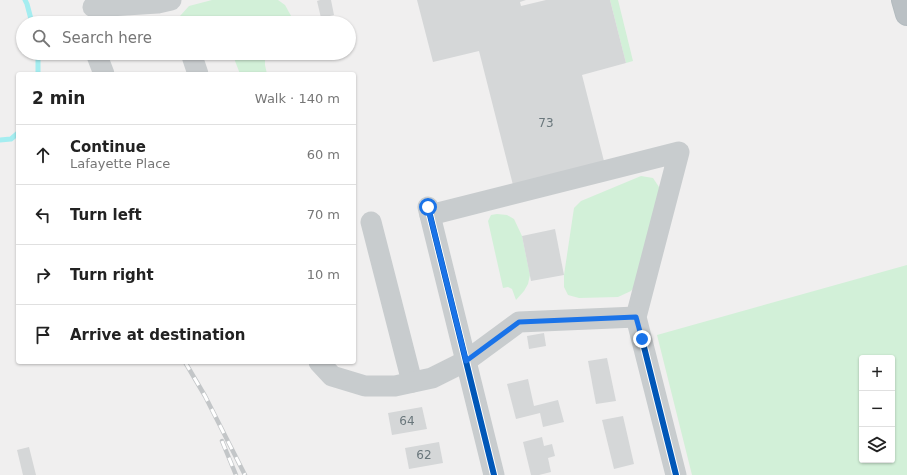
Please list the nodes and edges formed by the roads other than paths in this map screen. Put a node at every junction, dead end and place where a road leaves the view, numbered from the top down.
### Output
1 (171, 0) edge
2 (903, 0) edge
3 (94, 10) edge
4 (907, 14) edge
5 (99, 60) edge
6 (193, 60) edge
7 (103, 72) edge
8 (197, 72) edge
9 (371, 222) dead end
10 (636, 317) junction
11 (466, 361) junction
12 (320, 364) edge
13 (412, 382) junction
14 (494, 475) edge
15 (676, 475) edge

1 - 3 street
2 - 4 highway
5 - 7 street
6 - 8 street
9 - 13 street
10 - 11 street
10 - 11 street
10 - 15 street
11 - 13 street
11 - 14 street
12 - 13 street

